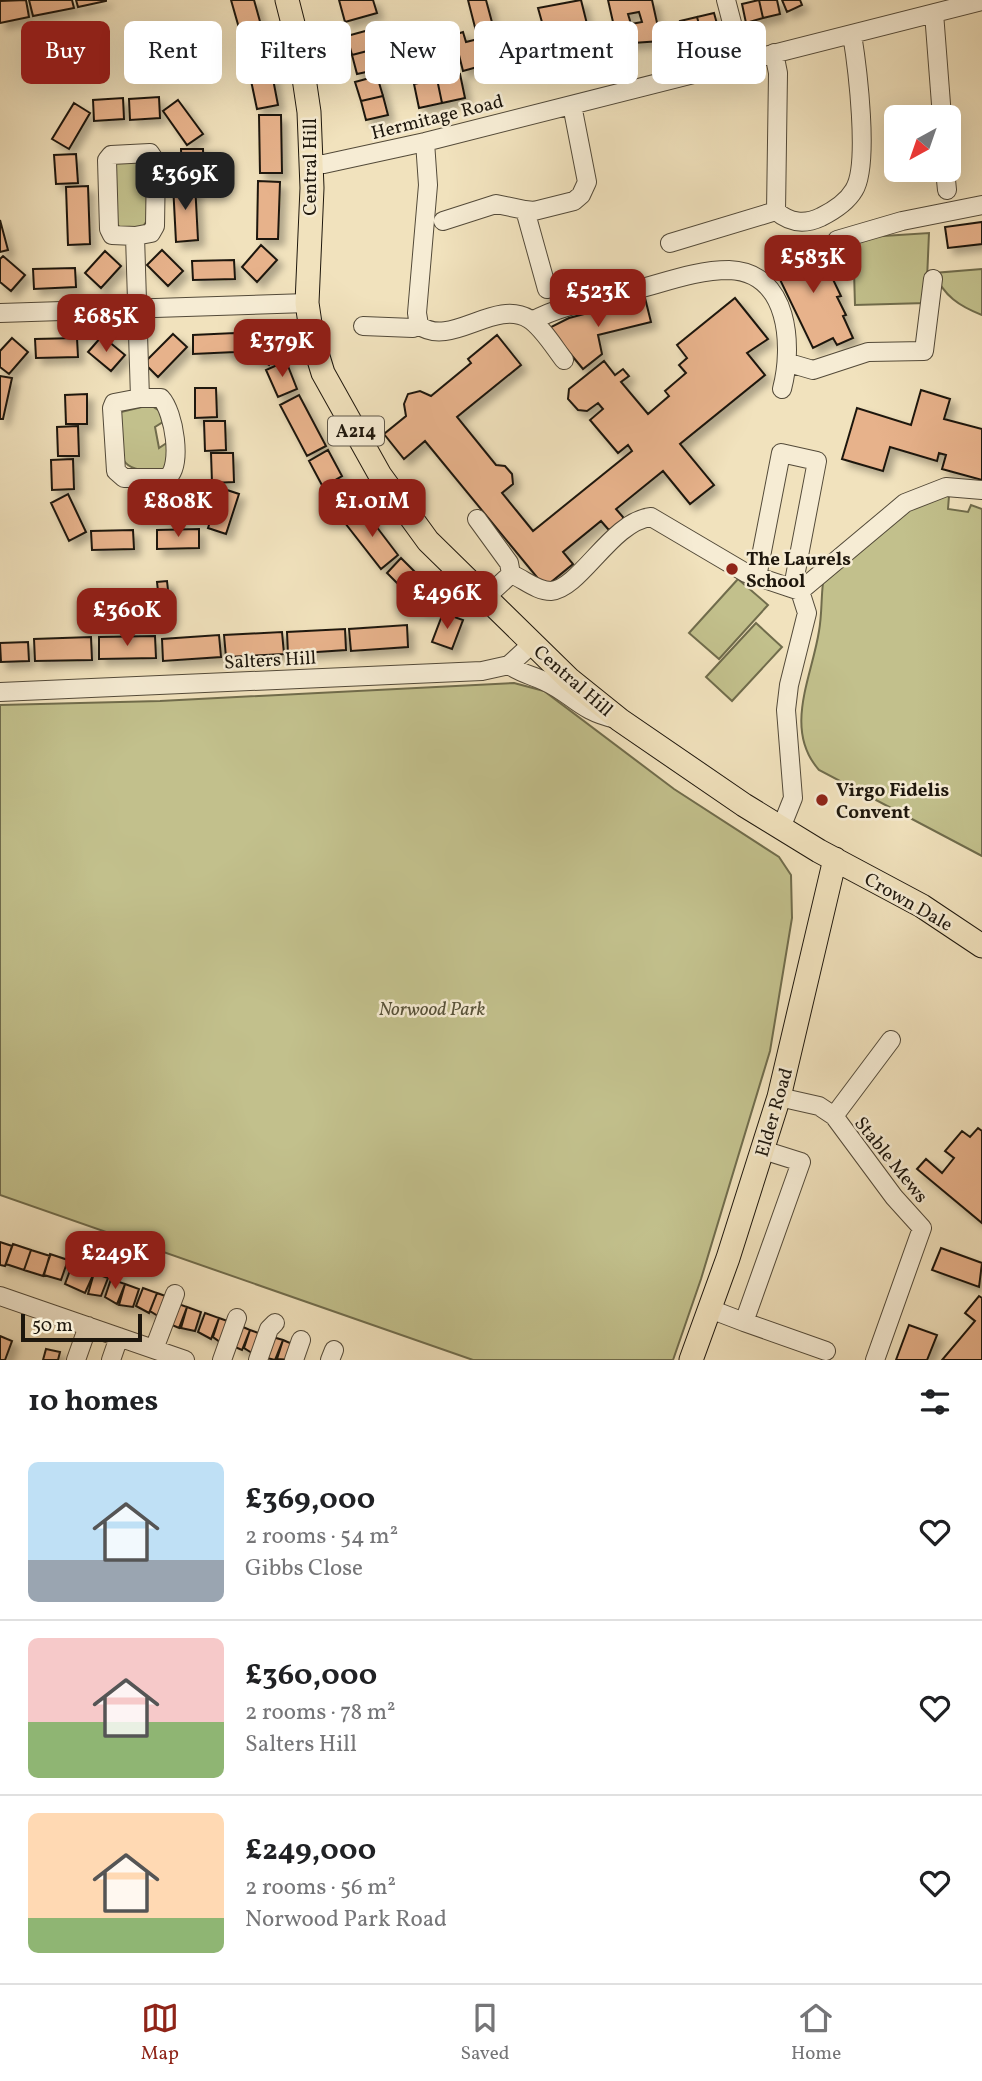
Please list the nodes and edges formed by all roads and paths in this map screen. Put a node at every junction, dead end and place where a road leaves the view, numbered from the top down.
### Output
1 (286, 0) edge
2 (726, 0) edge
3 (982, 1) edge
4 (924, 10) edge
5 (732, 21) edge
6 (852, 34) junction
7 (774, 53) junction
8 (766, 55) edge
9 (653, 84) edge
10 (572, 105) junction
11 (940, 105) edge
12 (425, 142) junction
13 (311, 164) junction
14 (946, 182) edge
15 (947, 190) dead end
16 (982, 205) edge
17 (525, 210) junction
18 (776, 211) junction
19 (443, 221) dead end
20 (135, 236) junction
21 (837, 240) dead end
22 (670, 243) dead end
23 (933, 279) dead end
24 (547, 289) dead end
25 (307, 303) junction
26 (138, 309) junction
27 (0, 313) edge
28 (532, 321) junction
29 (419, 325) junction
30 (363, 326) dead end
31 (564, 360) dead end
32 (789, 363) junction
33 (782, 389) dead end
34 (140, 398) junction
35 (982, 490) edge
36 (477, 519) dead end
37 (511, 574) junction
38 (757, 577) junction
39 (796, 589) junction
40 (485, 598) junction
41 (532, 644) junction
42 (509, 665) junction
43 (0, 692) edge
44 (620, 720) junction
45 (781, 828) junction
46 (835, 859) junction
47 (982, 946) edge
48 (891, 1040) dead end
49 (779, 1097) junction
50 (834, 1116) junction
51 (763, 1150) junction
52 (175, 1294) dead end
53 (0, 1296) edge
54 (710, 1310) junction
55 (237, 1318) dead end
56 (744, 1322) junction
57 (275, 1323) dead end
58 (88, 1326) junction
59 (119, 1337) junction
60 (301, 1340) dead end
61 (826, 1351) dead end
62 (151, 1352) edge
63 (76, 1360) edge
64 (111, 1360) edge
65 (183, 1360) edge
66 (222, 1360) edge
67 (258, 1360) edge
68 (294, 1360) edge
69 (691, 1360) edge
70 (875, 1360) edge

1 - 13 main road, Central Hill / A214
2 - 5 street
3 - 4 street, Hermitage Road
4 - 6 street, Hermitage Road
4 - 11 street
6 - 7 street, Hermitage Road
6 - 18 street
7 - 8 street, Hermitage Road
7 - 18 street
9 - 10 street, Hermitage Road
10 - 12 street, Hermitage Road
10 - 17 street
12 - 13 street, Hermitage Road
12 - 29 street
13 - 25 main road, Central Hill / A214
14 - 15 street
16 - 21 street
17 - 19 street
17 - 24 street
18 - 22 street
20 - 20 street
20 - 26 street
23 - 32 street
25 - 26 street
25 - 40 main road, Central Hill / A214
26 - 27 street
26 - 34 street
28 - 29 street
28 - 31 street
28 - 32 street
29 - 30 street
32 - 33 street
34 - 34 street
35 - 39 street
36 - 37 street
37 - 38 street
37 - 40 street
38 - 39 street
38 - 39 street
39 - 45 street
40 - 41 main road, Central Hill / A214
41 - 42 street
41 - 44 main road, Central Hill / A214
42 - 43 street, Salters Hill
42 - 44 street
44 - 45 main road, Central Hill / A214
45 - 46 main road, Central Hill / A214
46 - 47 main road, Crown Dale / A214
46 - 49 main road, Elder Road
48 - 50 street
49 - 50 street, Stable Mews
49 - 51 main road, Elder Road
50 - 70 street, Stable Mews
51 - 54 main road, Elder Road
51 - 56 street
52 - 62 street
53 - 58 street
54 - 56 street
54 - 69 main road, Elder Road
55 - 66 street
56 - 61 street
57 - 67 street
58 - 59 street
58 - 63 street
59 - 62 street
59 - 64 street
60 - 68 street
62 - 65 street

